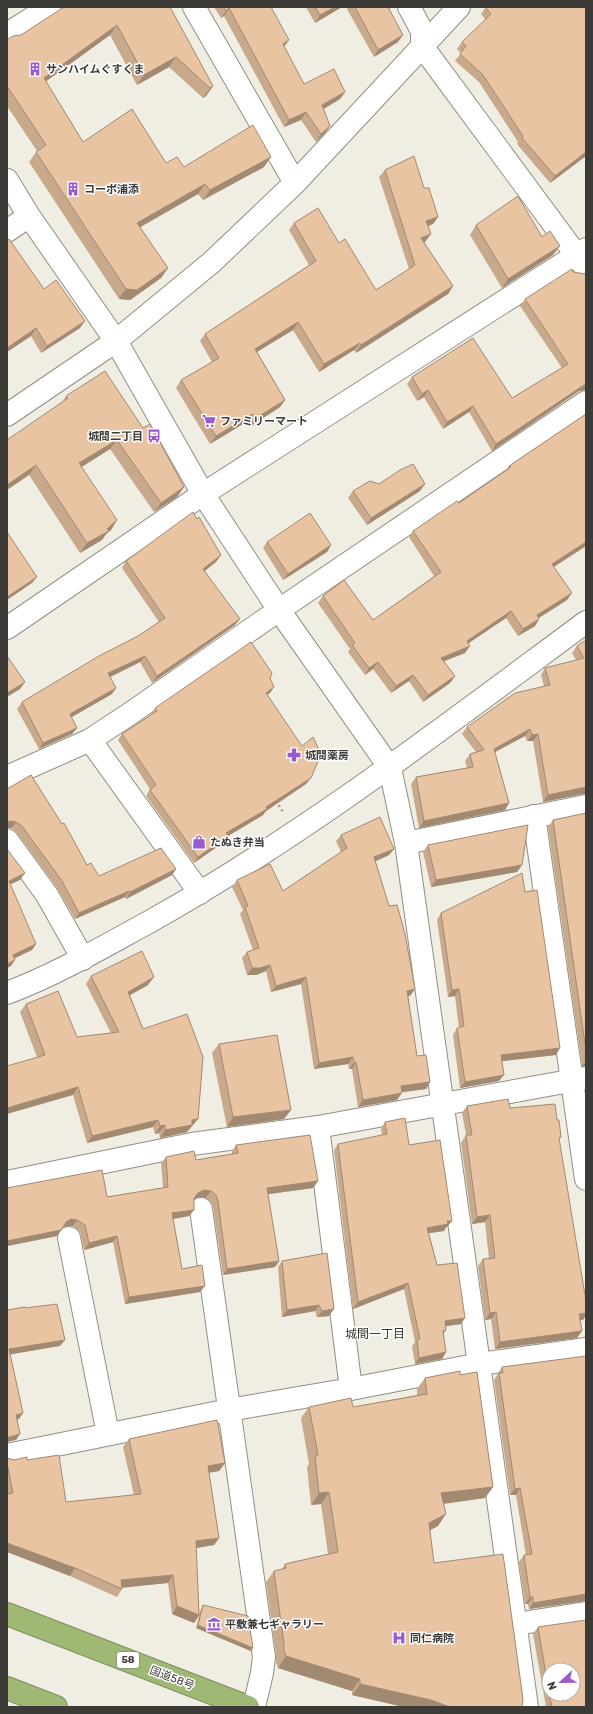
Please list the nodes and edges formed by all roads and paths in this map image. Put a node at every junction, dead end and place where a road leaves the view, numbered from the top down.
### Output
1 (50, 7) edge
2 (194, 7) edge
3 (409, 7) edge
4 (459, 7) edge
5 (7, 34) edge
6 (422, 46) junction
7 (7, 180) edge
8 (295, 184) junction
9 (29, 216) junction
10 (7, 230) edge
11 (583, 258) edge
12 (116, 341) junction
13 (586, 402) edge
14 (7, 415) edge
15 (203, 494) junction
16 (279, 610) junction
17 (586, 622) edge
18 (7, 628) edge
19 (90, 740) junction
20 (390, 768) junction
21 (7, 776) edge
22 (275, 799) edge
23 (586, 806) edge
24 (534, 816) junction
25 (287, 818) dead end
26 (7, 840) edge
27 (406, 843) junction
28 (200, 893) junction
29 (83, 959) junction
30 (7, 993) edge
31 (579, 1080) edge
32 (442, 1105) junction
33 (318, 1127) junction
34 (586, 1179) edge
35 (7, 1182) edge
36 (201, 1209) dead end
37 (69, 1238) dead end
38 (586, 1348) edge
39 (480, 1364) junction
40 (351, 1389) junction
41 (229, 1410) junction
42 (108, 1434) junction
43 (7, 1454) edge
44 (586, 1613) edge
45 (7, 1614) edge
46 (516, 1624) junction
47 (7, 1688) edge
48 (56, 1707) edge
49 (248, 1707) edge
50 (254, 1707) edge
51 (527, 1707) edge

1 - 5 street
2 - 8 street
3 - 6 street
4 - 6 street
6 - 8 street
6 - 11 street
7 - 9 street
8 - 12 street
9 - 10 street
9 - 12 street
11 - 15 street
12 - 14 street
12 - 15 street
13 - 16 street
15 - 16 street
15 - 18 street
16 - 19 street
16 - 20 street
17 - 20 street
19 - 21 street
19 - 28 street
20 - 27 street
20 - 28 street
22 - 25 path
23 - 24 street
24 - 27 street
24 - 31 street
26 - 29 street
27 - 32 street
28 - 29 street
29 - 30 street
31 - 32 street
31 - 34 street
32 - 33 street
32 - 39 street
33 - 35 street
33 - 40 street
36 - 41 street
37 - 42 street
38 - 39 street
39 - 40 street
39 - 46 street
40 - 41 street
41 - 42 street
41 - 50 street
42 - 43 street
44 - 46 street
45 - 49 highway, 国道58号 / 58
46 - 51 street
47 - 48 highway

